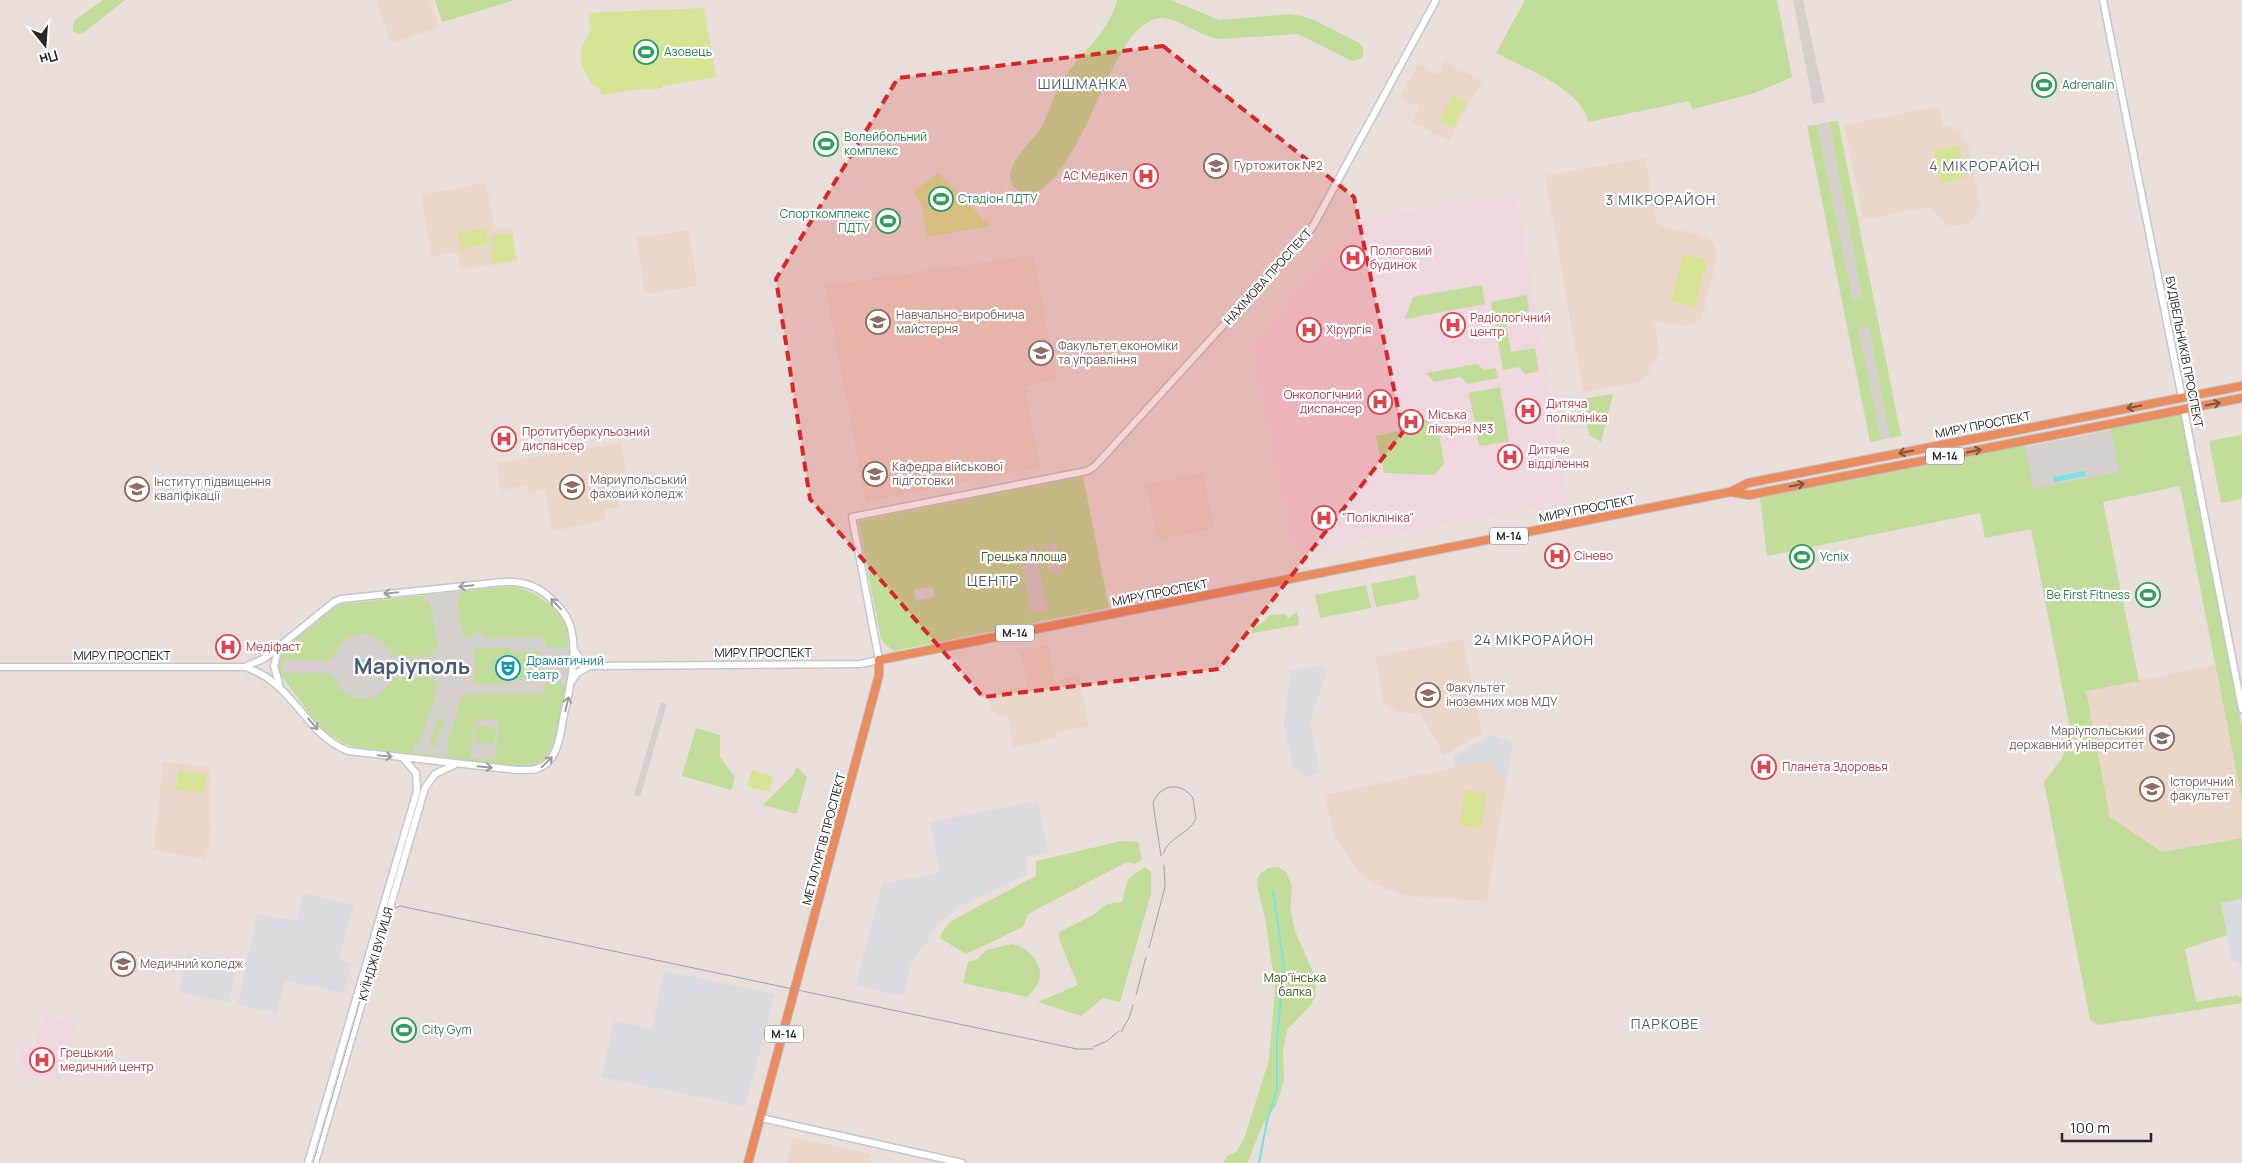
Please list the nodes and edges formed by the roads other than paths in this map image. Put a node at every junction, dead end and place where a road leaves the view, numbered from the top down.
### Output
1 (1436, 0) edge
2 (2102, 0) edge
3 (2242, 386) edge
4 (2182, 398) junction
5 (2242, 398) edge
6 (2184, 410) junction
7 (1730, 492) junction
8 (852, 518) joint
9 (280, 646) junction
10 (572, 648) junction
11 (879, 660) junction
12 (590, 666) junction
13 (0, 667) edge
14 (245, 667) junction
15 (571, 682) junction
16 (281, 687) junction
17 (2242, 709) edge
18 (403, 758) junction
19 (461, 764) junction
20 (761, 1118) junction
21 (308, 1163) edge
22 (315, 1163) edge
23 (748, 1163) edge
24 (962, 1163) edge

1 - 8 main road, НАХІМОВА ПРОСПЕКТ
2 - 4 main road, БУДІВЕЛЬНИКІВ ПРОСПЕКТ
3 - 4 highway, МИРУ ПРОСПЕКТ / М-14
4 - 6 highway, БУДІВЕЛЬНИКІВ ПРОСПЕКТ
4 -> 7 highway, МИРУ ПРОСПЕКТ / М-14
6 -> 5 highway, МИРУ ПРОСПЕКТ / М-14
7 -> 6 highway, МИРУ ПРОСПЕКТ / М-14
6 - 17 main road, БУДІВЕЛЬНИКІВ ПРОСПЕКТ
7 - 11 highway, МИРУ ПРОСПЕКТ / М-14
8 - 11 main road, МЕТАЛУРГІВ ПРОСПЕКТ
10 -> 9 main road, МИРУ ПРОСПЕКТ
9 - 14 main road, МИРУ ПРОСПЕКТ
9 - 16 main road, МИРУ ПРОСПЕКТ
10 - 12 main road
10 - 15 main road, МИРУ ПРОСПЕКТ
11 - 12 main road, МИРУ ПРОСПЕКТ
11 - 20 highway, МЕТАЛУРГІВ ПРОСПЕКТ / М-14
12 - 15 main road
13 - 14 main road, МИРУ ПРОСПЕКТ
14 - 16 main road, МИРУ ПРОСПЕКТ
19 -> 15 main road, МИРУ ПРОСПЕКТ
16 -> 18 main road, МИРУ ПРОСПЕКТ
18 - 19 main road, МИРУ ПРОСПЕКТ
18 - 21 main road, КУЇНДЖІ ВУЛИЦЯ
19 - 22 main road, КУЇНДЖІ ВУЛИЦЯ
20 - 23 highway, МЕТАЛУРГІВ ПРОСПЕКТ / М-14
20 - 24 main road

